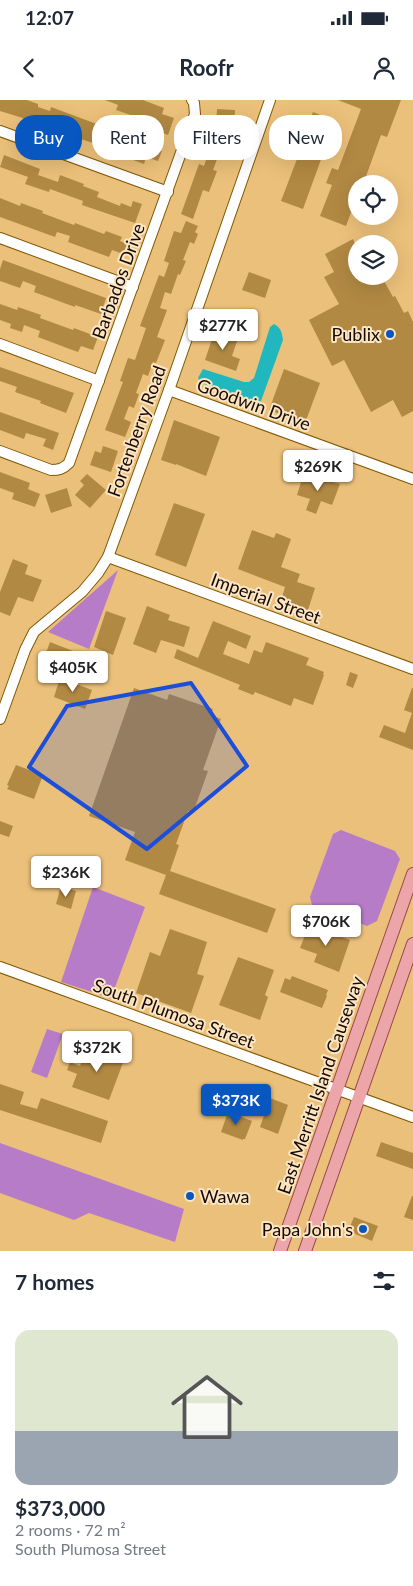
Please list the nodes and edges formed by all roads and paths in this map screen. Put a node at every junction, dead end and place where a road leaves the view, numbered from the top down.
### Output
1 (270, 100) edge
2 (193, 101) edge
3 (0, 131) edge
4 (168, 192) junction
5 (0, 238) edge
6 (133, 287) junction
7 (0, 344) edge
8 (99, 381) junction
9 (169, 390) junction
10 (0, 452) edge
11 (413, 479) edge
12 (108, 556) junction
13 (413, 669) edge
14 (0, 719) edge
15 (413, 874) edge
16 (413, 944) edge
17 (0, 967) edge
18 (337, 1090) junction
19 (360, 1098) junction
20 (413, 1117) edge
21 (280, 1251) edge
22 (305, 1251) edge

1 - 9 street, Fortenberry Road
2 - 4 street, Barbados Drive
3 - 4 street
4 - 6 street, Barbados Drive
5 - 6 street
6 - 8 street, Barbados Drive
7 - 8 street
8 - 10 street, Barbados Drive
9 - 11 street, Goodwin Drive
9 - 12 street, Fortenberry Road
12 - 13 street, Imperial Street
12 - 14 street, Fortenberry Road
15 - 18 main road, East Merritt Island Causeway
16 - 19 main road
17 - 18 street, South Plumosa Street
18 - 19 street, South Plumosa Street
18 - 21 main road, East Merritt Island Causeway
19 - 20 street, South Plumosa Street
19 - 22 main road

